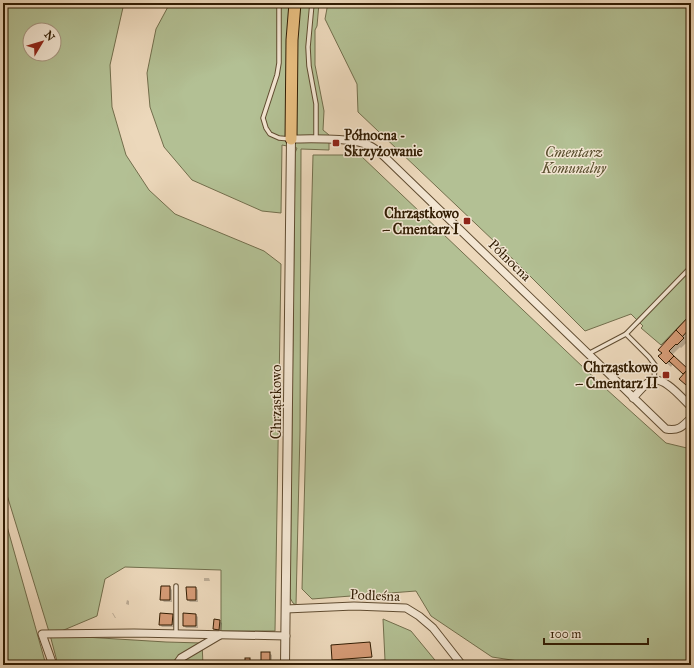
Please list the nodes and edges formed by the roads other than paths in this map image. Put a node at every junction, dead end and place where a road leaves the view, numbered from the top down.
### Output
1 (279, 3) edge
2 (295, 3) edge
3 (312, 3) edge
4 (291, 139) junction
5 (316, 139) junction
6 (691, 272) edge
7 (626, 334) junction
8 (588, 354) junction
9 (654, 380) junction
10 (633, 398) junction
11 (691, 407) edge
12 (691, 418) edge
13 (176, 586) dead end
14 (286, 609) junction
15 (176, 634) junction
16 (221, 634) junction
17 (286, 636) junction
18 (53, 665) edge
19 (176, 665) edge
20 (285, 665) edge
21 (462, 665) edge

1 - 4 lane
2 - 4 highway
3 - 5 lane
4 - 5 street, Północna
4 - 14 street, Chrząstkowo
5 - 8 street, Północna
6 - 7 lane
7 - 8 lane
7 - 9 lane
8 - 10 street, Północna
9 - 10 street
9 - 11 street
10 - 12 street, Północna
13 - 15 lane
14 - 17 street, Chrząstkowo
14 - 21 street, Podleśna
15 - 16 street
15 - 18 street
16 - 17 street
16 - 19 street
17 - 20 street, Chrząstkowo

